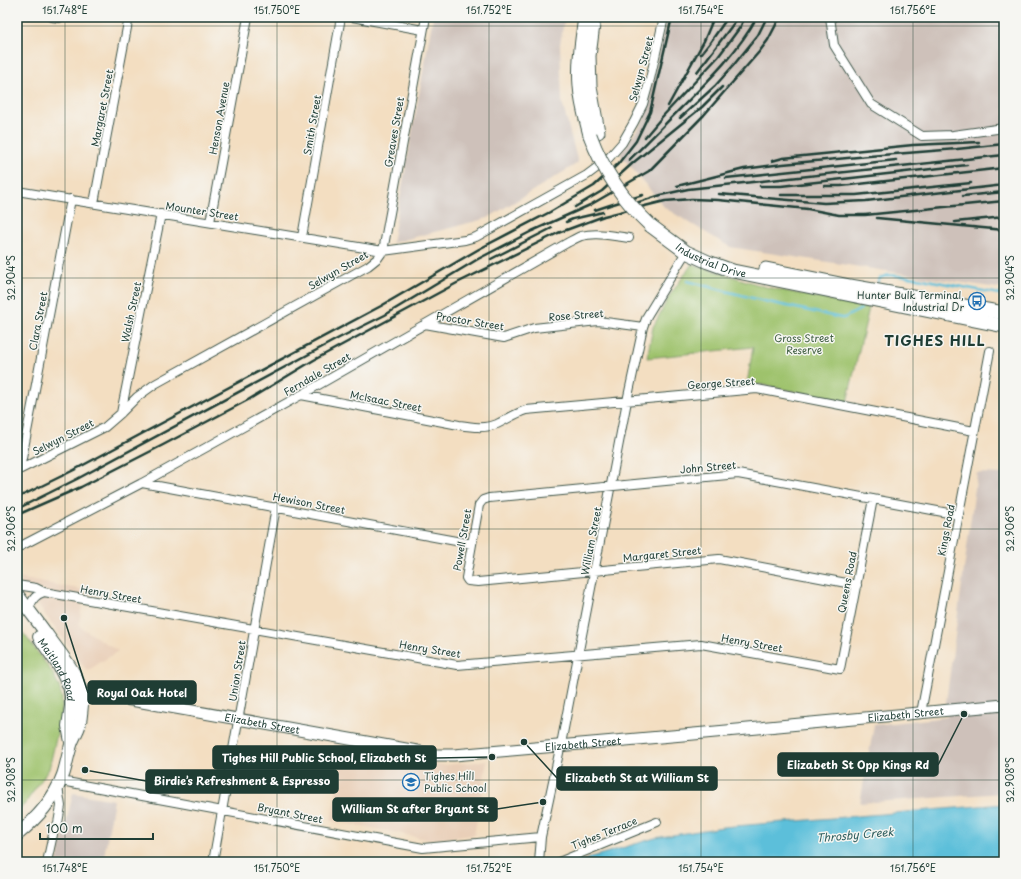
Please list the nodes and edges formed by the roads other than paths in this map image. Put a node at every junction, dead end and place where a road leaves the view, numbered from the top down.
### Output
1 (129, 17) edge
2 (248, 17) edge
3 (341, 17) edge
4 (352, 17) edge
5 (426, 17) edge
6 (585, 17) edge
7 (594, 17) edge
8 (664, 17) edge
9 (830, 17) edge
10 (423, 30) junction
11 (1004, 128) edge
12 (594, 134) junction
13 (17, 191) edge
14 (71, 199) junction
15 (94, 203) junction
16 (161, 214) junction
17 (210, 222) junction
18 (654, 223) junction
19 (302, 237) junction
20 (630, 238) dead end
21 (383, 251) junction
22 (686, 252) junction
23 (1004, 313) edge
24 (425, 324) junction
25 (1004, 326) edge
26 (643, 327) junction
27 (534, 328) joint
28 (990, 350) dead end
29 (301, 395) junction
30 (627, 401) junction
31 (120, 414) junction
32 (468, 426) joint
33 (974, 431) junction
34 (18, 470) edge
35 (142, 483) junction
36 (611, 486) junction
37 (873, 499) junction
38 (481, 502) joint
39 (276, 507) junction
40 (959, 516) junction
41 (472, 544) junction
42 (17, 548) edge
43 (595, 571) junction
44 (468, 581) joint
45 (17, 585) edge
46 (857, 585) junction
47 (44, 592) junction
48 (17, 594) edge
49 (23, 608) edge
50 (254, 630) junction
51 (578, 655) junction
52 (840, 669) joint
53 (76, 695) junction
54 (1004, 705) edge
55 (921, 713) junction
56 (239, 719) junction
57 (560, 746) junction
58 (59, 784) junction
59 (222, 811) junction
60 (657, 822) dead end
61 (17, 835) edge
62 (540, 843) junction
63 (47, 862) edge
64 (213, 862) edge
65 (539, 862) edge
66 (559, 862) edge

1 - 15 street, Margaret Street
2 - 17 street, Henson Avenue
3 - 19 street, Smith Street
4 - 10 street
5 - 10 street, Greaves Street
6 - 12 highway, Industrial Drive
7 - 12 highway, Industrial Drive
8 - 21 street, Selwyn Street
9 - 11 street
10 - 21 street, Greaves Street
12 - 18 highway, Industrial Drive, bridge
13 - 14 street, Mounter Street
14 - 15 street, Mounter Street
14 - 34 street, Clara Street
15 - 16 street, Mounter Street
16 - 17 street, Mounter Street
16 - 31 street, Walsh Street
17 - 19 street, Mounter Street
18 - 22 highway, Industrial Drive
18 - 23 highway, Industrial Drive
19 - 21 street, Mounter Street
20 - 24 street, Ferndale Street
21 - 31 street, Selwyn Street
22 - 25 highway, Industrial Drive
22 - 26 street, William Street
24 - 27 street, Proctor Street
24 - 29 street, Ferndale Street
26 - 27 street, Rose Street
26 - 30 street, William Street
28 - 33 street, Kings Road
29 - 32 street, McIsaac Street
29 - 35 street, Ferndale Street
30 - 32 street, George Street
30 - 33 street, George Street
30 - 36 street, William Street
31 - 34 street, Selwyn Street
33 - 40 street, Kings Road
35 - 39 street, Hewison Street
35 - 42 street, Ferndale Street
36 - 37 street, John Street
36 - 38 street, John Street
36 - 43 street, William Street
37 - 40 street, John Street
37 - 46 street, Queens Road
38 - 41 street, Powell Street
39 - 41 street, Hewison Street
39 - 50 street, Union Street
40 - 55 street, Kings Road
41 - 44 street, Powell Street
43 - 44 street, Margaret Street
43 - 46 street, Margaret Street
43 - 51 street, William Street
45 - 47 street, Henry Street
46 - 52 street, Queens Road
47 - 49 street
47 - 50 street, Henry Street
48 - 49 main road, Maitland Road
49 - 53 main road, Maitland Road
50 - 51 street, Henry Street
50 - 56 street, Union Street
51 - 52 street, Henry Street
51 - 57 street, William Street
53 - 56 main road, Elizabeth Street
53 - 58 main road, Maitland Road
54 - 55 main road, Elizabeth Street
55 - 57 main road, Elizabeth Street
56 - 57 main road, Elizabeth Street
56 - 59 street, Union Street
57 - 62 street, William Street
58 - 59 street, Bryant Street
58 - 61 main road, Maitland Road
58 - 63 street
59 - 62 street, Bryant Street
59 - 64 street, Union Street
60 - 66 street, Tighes Terrace
62 - 65 street, William Street

